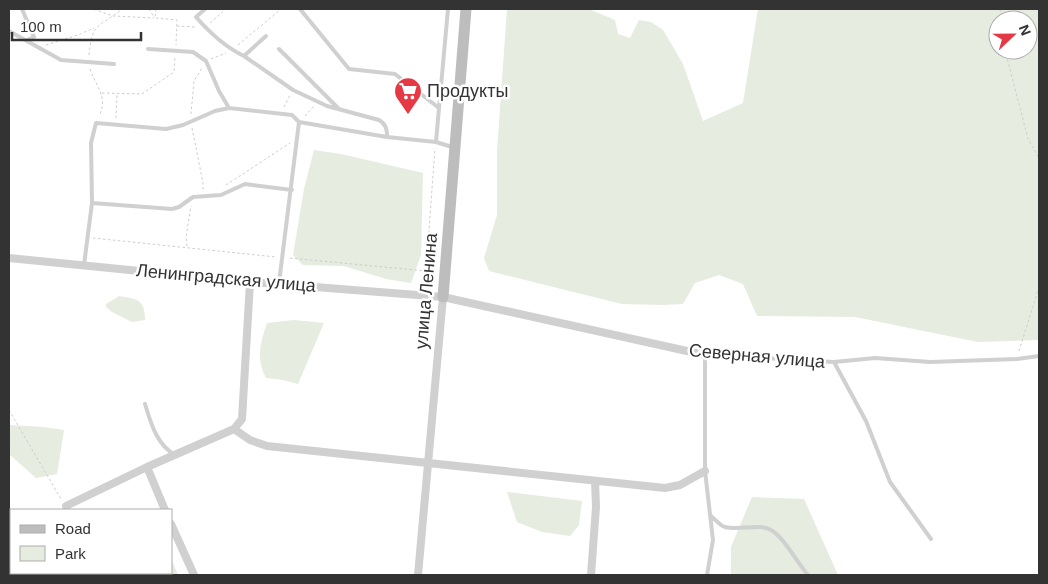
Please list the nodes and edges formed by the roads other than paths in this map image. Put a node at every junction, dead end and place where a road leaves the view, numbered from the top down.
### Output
1 (22, 9) edge
2 (205, 9) edge
3 (300, 9) edge
4 (448, 9) edge
5 (466, 9) edge
6 (9, 31) edge
7 (266, 36) dead end
8 (28, 40) junction
9 (148, 49) dead end
10 (279, 49) dead end
11 (244, 56) junction
12 (114, 64) dead end
13 (229, 108) junction
14 (439, 108) junction
15 (340, 110) junction
16 (299, 122) junction
17 (387, 137) junction
18 (436, 142) junction
19 (454, 148) junction
20 (292, 190) junction
21 (92, 203) junction
22 (9, 258) edge
23 (84, 264) junction
24 (250, 282) junction
25 (279, 283) junction
26 (443, 297) junction
27 (705, 355) junction
28 (1039, 356) edge
29 (834, 362) junction
30 (145, 404) dead end
31 (234, 430) junction
32 (175, 455) junction
33 (429, 463) junction
34 (147, 468) junction
35 (705, 471) junction
36 (595, 480) junction
37 (66, 506) road end
38 (165, 509) edge
39 (710, 516) junction
40 (172, 526) edge
41 (931, 539) dead end
42 (194, 575) edge
43 (418, 575) edge
44 (591, 575) edge
45 (707, 575) edge
46 (808, 575) edge

1 - 8 lane
2 - 11 lane
3 - 14 lane
4 - 14 lane
5 - 19 street, улица Ленина
6 - 8 lane
7 - 11 lane
8 - 12 lane
9 - 13 lane
10 - 15 lane
11 - 15 lane
13 - 16 lane
13 - 21 lane
14 - 18 lane
15 - 17 lane
16 - 17 lane
16 - 20 lane
17 - 18 lane
18 - 19 lane
19 - 26 street, улица Ленина
20 - 21 lane
20 - 25 lane
21 - 23 lane
22 - 23 street, Ленинградская улица
23 - 24 street, Ленинградская улица
24 - 25 street, Ленинградская улица
24 - 31 street
25 - 26 street, Ленинградская улица
26 - 27 street, Северная улица
26 - 33 street, улица Ленина
27 - 29 lane, Северная улица
27 - 35 lane
28 - 29 lane, Северная улица
29 - 41 lane
30 - 32 lane
31 - 32 street
31 - 33 street
32 - 34 street
33 - 36 street
33 - 43 street, улица Ленина
34 - 37 street
34 - 38 street
35 - 36 street
35 - 39 lane
36 - 44 street
39 - 45 lane
39 - 46 lane
40 - 42 street

